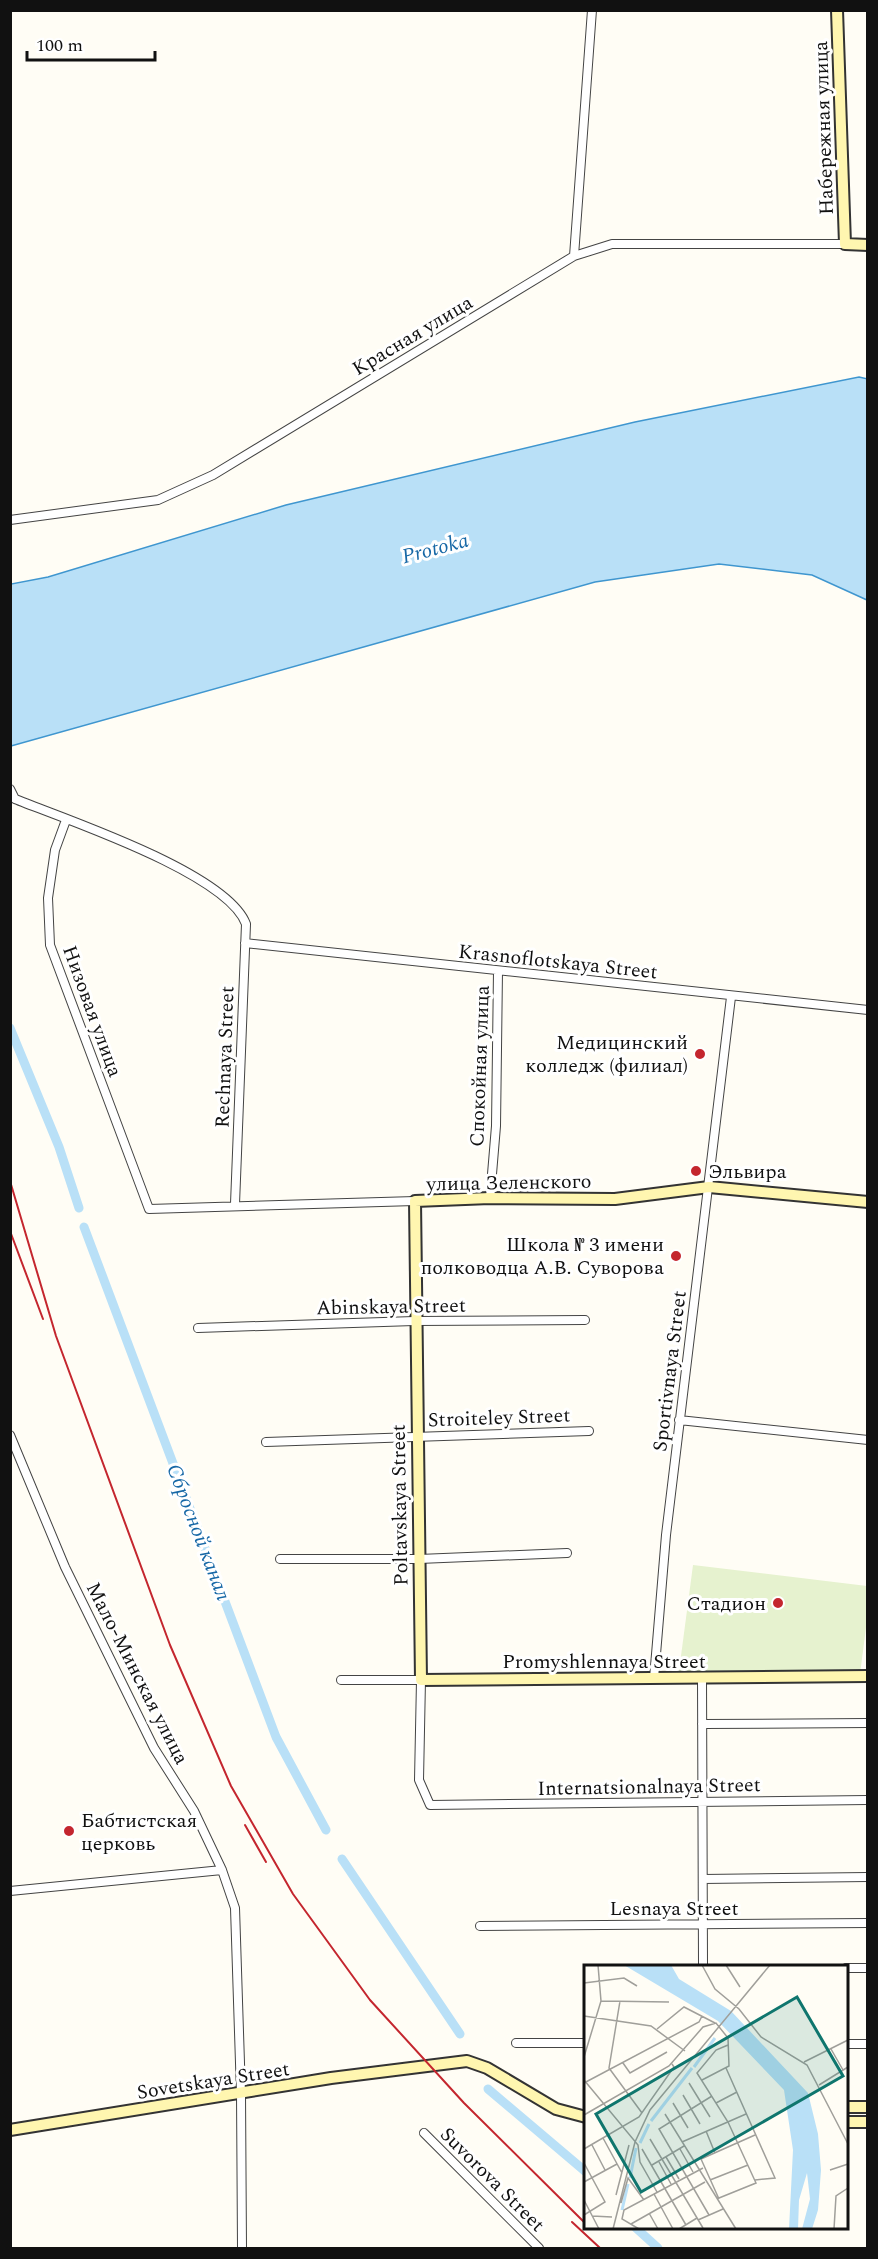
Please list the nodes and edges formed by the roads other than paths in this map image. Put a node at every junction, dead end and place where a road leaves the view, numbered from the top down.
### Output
1 (592, 10) edge
2 (837, 10) edge
3 (845, 244) junction
4 (867, 245) edge
5 (574, 256) junction
6 (10, 520) edge
7 (10, 789) edge
8 (66, 820) junction
9 (245, 943) junction
10 (498, 971) junction
11 (731, 997) junction
12 (867, 1010) edge
13 (709, 1187) junction
14 (490, 1198) junction
15 (415, 1201) junction
16 (867, 1202) edge
17 (235, 1204) junction
18 (149, 1209) joint
19 (414, 1320) junction
20 (585, 1320) dead end
21 (198, 1328) dead end
22 (679, 1420) junction
23 (589, 1431) dead end
24 (10, 1435) edge
25 (416, 1437) junction
26 (867, 1440) edge
27 (266, 1442) dead end
28 (567, 1553) dead end
29 (280, 1559) dead end
30 (418, 1559) junction
31 (867, 1676) edge
32 (654, 1678) junction
33 (702, 1678) junction
34 (341, 1680) dead end
35 (421, 1680) junction
36 (867, 1723) edge
37 (702, 1724) junction
38 (867, 1800) edge
39 (702, 1802) junction
40 (430, 1805) joint
41 (222, 1870) junction
42 (867, 1877) edge
43 (703, 1879) junction
44 (10, 1891) edge
45 (867, 1923) edge
46 (703, 1925) junction
47 (480, 1926) dead end
48 (703, 1965) edge
49 (848, 1968) edge
50 (867, 1968) edge
51 (516, 2043) dead end
52 (584, 2043) edge
53 (848, 2044) edge
54 (867, 2044) edge
55 (241, 2094) junction
56 (848, 2107) edge
57 (867, 2107) edge
58 (584, 2115) edge
59 (867, 2121) edge
60 (848, 2122) edge
61 (10, 2130) edge
62 (424, 2133) dead end
63 (242, 2248) edge
64 (539, 2248) edge

1 - 5 street
2 - 3 street, Набережная улица
3 - 4 street
3 - 5 street, Красная улица
5 - 6 street, Красная улица
7 - 8 street
8 - 9 street, Rechnaya Street
8 - 18 street, Низовая улица
9 - 10 street, Krasnoflotskaya Street
9 - 17 street, Rechnaya Street
10 - 11 street, Krasnoflotskaya Street
10 - 14 street, Спокойная улица
11 - 12 street, Krasnoflotskaya Street
11 - 13 street, Sportivnaya Street
13 - 14 street, улица Зеленского
13 - 16 street, улица Зеленского
13 - 22 street, Sportivnaya Street
14 - 15 street, улица Зеленского
15 - 17 street, улица Зеленского
15 - 19 street, Poltavskaya Street
17 - 18 street, улица Зеленского
19 - 20 street, Abinskaya Street
19 - 21 street, Abinskaya Street
19 - 25 street, Poltavskaya Street
22 - 26 street
22 - 32 street, Sportivnaya Street
23 - 25 street, Stroiteley Street
24 - 41 street, Мало-Минская улица
25 - 27 street, Stroiteley Street
25 - 30 street, Poltavskaya Street
28 - 30 street
29 - 30 street
30 - 35 street, Poltavskaya Street
31 - 33 street, Promyshlennaya Street
32 - 33 street, Promyshlennaya Street
32 - 35 street, Promyshlennaya Street
33 - 37 street
34 - 35 street, Promyshlennaya Street
35 - 40 street, Poltavskaya Street
36 - 37 street
37 - 39 street
38 - 39 street, Internatsionalnaya Street
39 - 40 street, Internatsionalnaya Street
39 - 43 street
41 - 44 street
41 - 55 street, Мало-Минская улица
42 - 43 street
43 - 46 street
45 - 46 street, Lesnaya Street
46 - 47 street, Lesnaya Street
46 - 48 street
49 - 50 street
51 - 52 street
53 - 54 street
55 - 58 street, Sovetskaya Street
55 - 61 street, Sovetskaya Street
55 - 63 street, Мало-Минская улица
56 - 57 street
59 - 60 street
62 - 64 street, Suvorova Street

